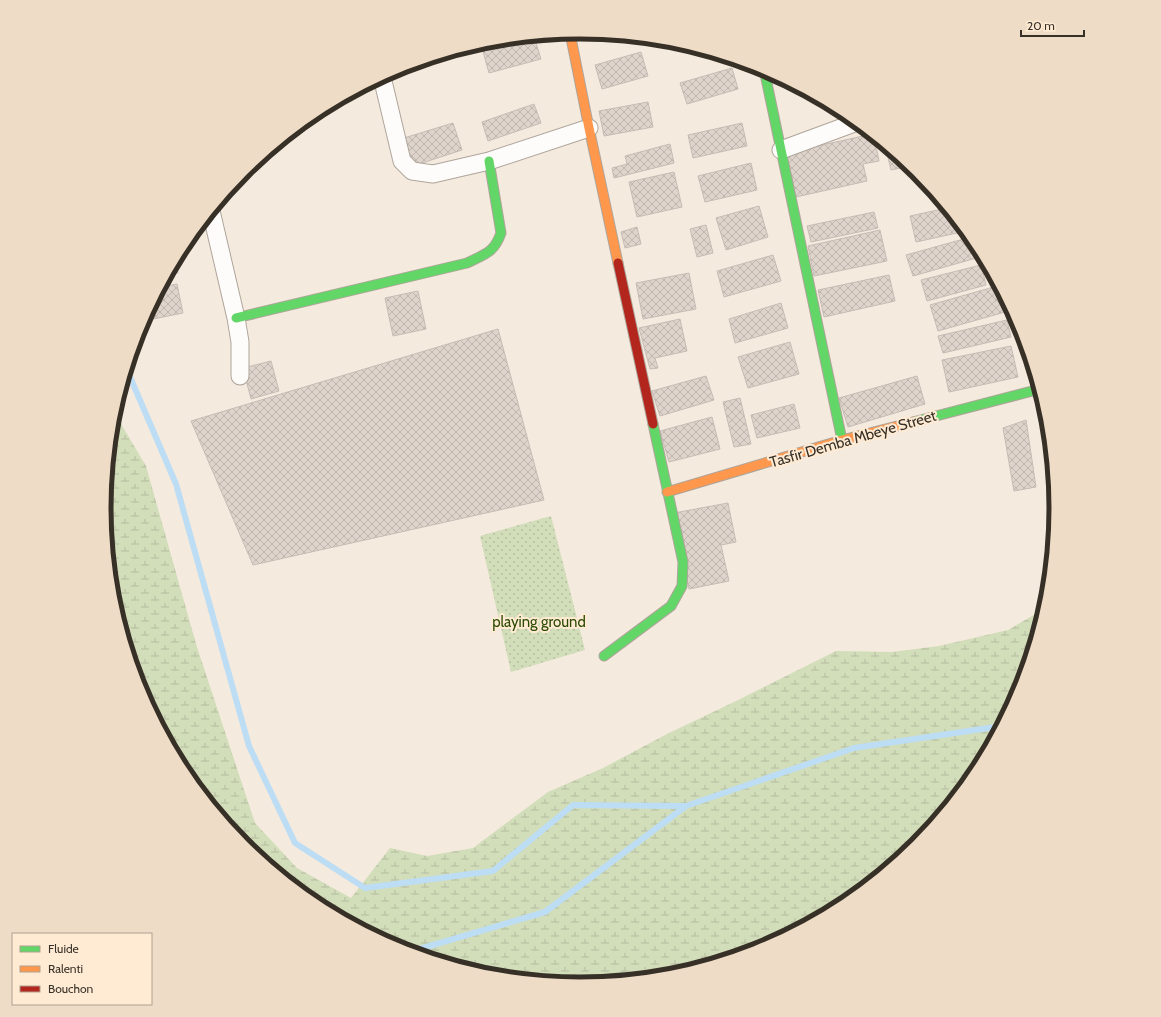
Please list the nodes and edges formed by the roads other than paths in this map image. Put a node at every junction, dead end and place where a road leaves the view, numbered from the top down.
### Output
1 (571, 39) edge
2 (766, 77) edge
3 (383, 83) edge
4 (850, 125) edge
5 (589, 128) junction
6 (781, 150) junction
7 (489, 161) junction
8 (213, 218) edge
9 (236, 318) junction
10 (240, 376) dead end
11 (1035, 390) edge
12 (842, 440) junction
13 (668, 492) junction
14 (604, 656) dead end

1 - 5 street
2 - 6 street
3 - 7 street
4 - 6 street
5 - 7 street
5 - 13 street
6 - 12 street
7 - 9 street
8 - 9 street
9 - 10 street
11 - 12 street, Tasfir Demba Mbeye Street
12 - 13 street, Tasfir Demba Mbeye Street
13 - 14 street

